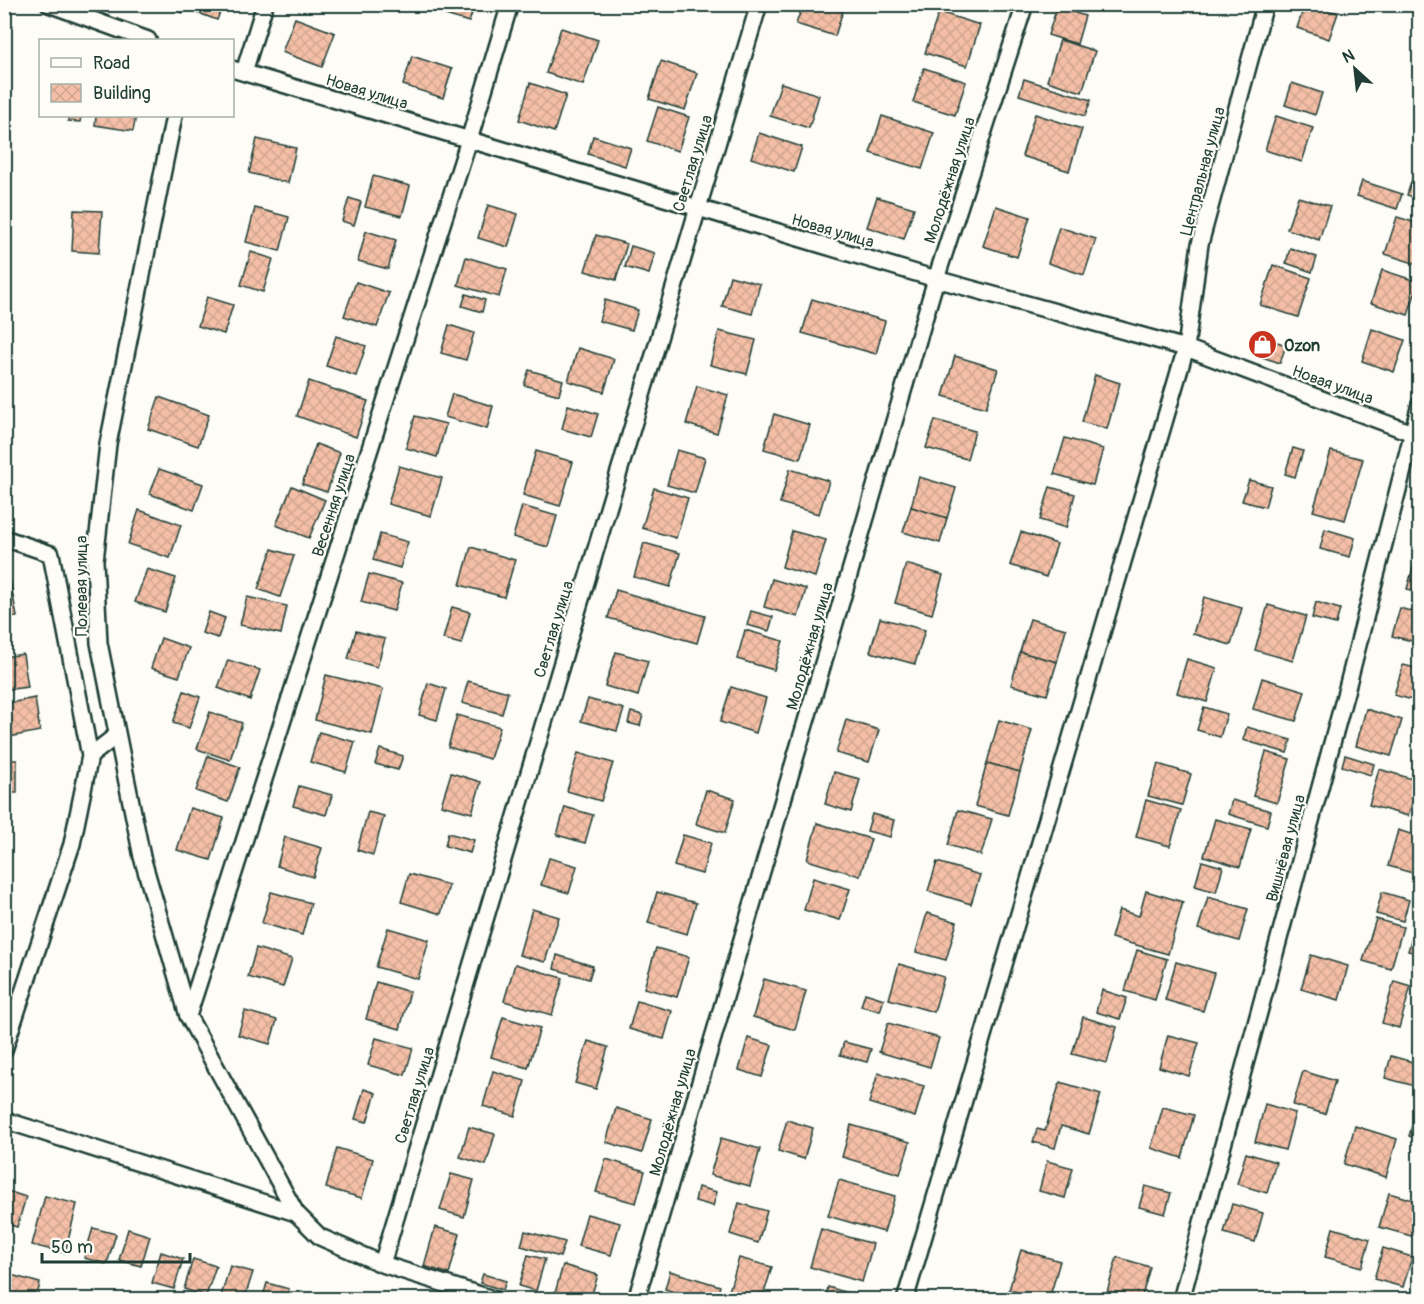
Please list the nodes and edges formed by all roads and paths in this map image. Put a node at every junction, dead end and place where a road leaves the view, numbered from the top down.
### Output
1 (49, 4) edge
2 (266, 4) edge
3 (510, 4) edge
4 (759, 4) edge
5 (1025, 4) edge
6 (1265, 4) edge
7 (145, 39) edge
8 (238, 70) edge
9 (174, 117) edge
10 (469, 140) junction
11 (697, 208) junction
12 (936, 279) junction
13 (1186, 348) junction
14 (1419, 404) edge
15 (1416, 434) edge
16 (4, 538) edge
17 (117, 735) junction
18 (90, 756) junction
19 (188, 1016) junction
20 (4, 1050) edge
21 (4, 1120) edge
22 (296, 1213) junction
23 (382, 1264) junction
24 (496, 1299) edge
25 (636, 1299) edge
26 (905, 1299) edge
27 (1181, 1299) edge

1 - 7 street
2 - 8 street
3 - 10 street, Весенняя улица
4 - 11 street, Светлая улица
5 - 12 street, Молодёжная улица
6 - 13 street, Центральная улица
8 - 10 street, Новая улица
9 - 17 street, Полевая улица
10 - 11 street, Новая улица
10 - 19 street, Весенняя улица
11 - 12 street, Новая улица
11 - 23 street, Светлая улица
12 - 13 street, Новая улица
12 - 25 street, Молодёжная улица
13 - 15 street, Новая улица
13 - 26 street, Центральная улица
14 - 15 street, Вишнёвая улица
15 - 27 street, Вишнёвая улица
16 - 18 street
17 - 18 street
17 - 19 street, Полевая улица
18 - 20 street
19 - 22 street, Полевая улица
21 - 22 street
22 - 23 street
23 - 24 street

